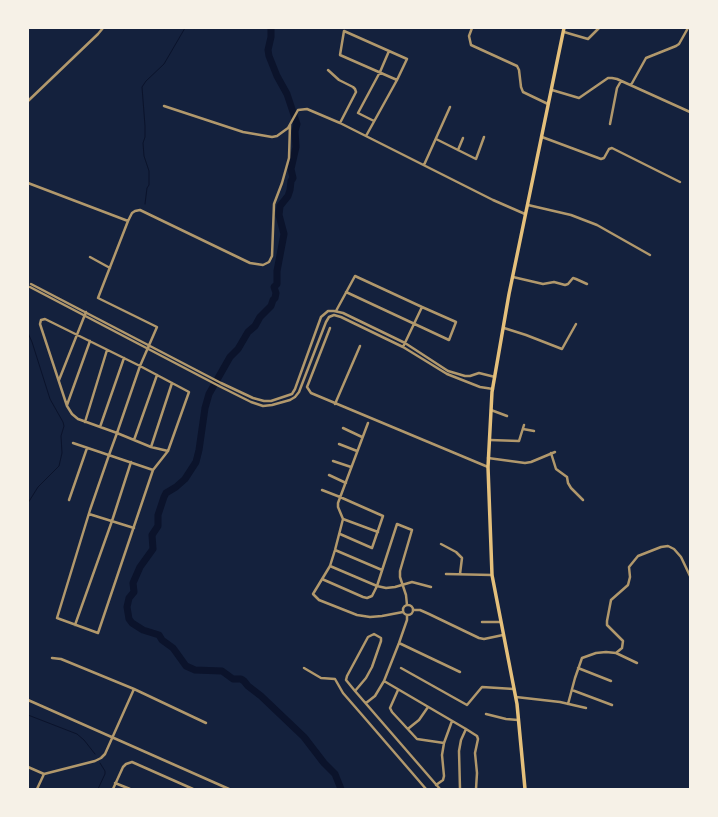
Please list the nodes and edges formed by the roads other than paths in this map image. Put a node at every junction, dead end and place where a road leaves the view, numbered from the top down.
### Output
1 (103, 28) edge
2 (472, 28) edge
3 (599, 28) edge
4 (688, 28) edge
5 (564, 30) edge
6 (389, 51) junction
7 (328, 70) dead end
8 (380, 72) junction
9 (397, 80) junction
10 (622, 81) junction
11 (632, 85) junction
12 (552, 90) junction
13 (28, 101) edge
14 (548, 104) junction
15 (164, 106) dead end
16 (450, 107) dead end
17 (690, 112) edge
18 (374, 121) junction
19 (340, 124) junction
20 (610, 124) dead end
21 (290, 125) junction
22 (366, 136) junction
23 (484, 137) dead end
24 (542, 137) junction
25 (464, 138) dead end
26 (436, 139) junction
27 (458, 150) junction
28 (424, 165) junction
29 (680, 182) dead end
30 (28, 183) edge
31 (528, 205) junction
32 (525, 214) junction
33 (128, 221) junction
34 (650, 255) dead end
35 (90, 257) dead end
36 (110, 268) junction
37 (513, 277) junction
38 (31, 284) dead end
39 (587, 284) dead end
40 (30, 287) dead end
41 (346, 292) junction
42 (422, 307) junction
43 (336, 311) junction
44 (86, 312) junction
45 (84, 316) junction
46 (415, 324) junction
47 (576, 324) dead end
48 (330, 328) dead end
49 (504, 328) junction
50 (76, 334) junction
51 (90, 341) junction
52 (405, 343) junction
53 (149, 345) junction
54 (360, 346) dead end
55 (404, 347) junction
56 (147, 348) junction
57 (107, 350) junction
58 (124, 358) junction
59 (140, 366) junction
60 (157, 375) junction
61 (470, 376) junction
62 (495, 377) junction
63 (59, 381) junction
64 (469, 382) junction
65 (172, 383) junction
66 (493, 390) junction
67 (335, 404) junction
68 (67, 406) junction
69 (491, 410) junction
70 (508, 416) dead end
71 (85, 422) junction
72 (368, 423) dead end
73 (524, 424) dead end
74 (100, 427) junction
75 (343, 428) dead end
76 (523, 430) junction
77 (534, 431) dead end
78 (117, 433) junction
79 (362, 437) junction
80 (134, 440) junction
81 (489, 440) junction
82 (73, 443) dead end
83 (339, 444) dead end
84 (152, 447) junction
85 (87, 448) junction
86 (168, 451) junction
87 (357, 451) junction
88 (555, 452) dead end
89 (551, 453) junction
90 (109, 455) junction
91 (488, 458) junction
92 (333, 461) dead end
93 (130, 462) junction
94 (351, 467) junction
95 (488, 467) junction
96 (153, 470) junction
97 (328, 476) dead end
98 (346, 483) junction
99 (322, 490) dead end
100 (340, 497) junction
101 (69, 500) dead end
102 (583, 500) dead end
103 (89, 514) junction
104 (343, 519) junction
105 (112, 521) junction
106 (134, 528) junction
107 (378, 532) junction
108 (340, 534) junction
109 (441, 544) dead end
110 (335, 550) junction
111 (330, 566) junction
112 (382, 570) junction
113 (446, 574) dead end
114 (460, 574) junction
115 (492, 575) junction
116 (690, 576) edge
117 (322, 579) junction
118 (403, 585) junction
119 (377, 586) junction
120 (431, 587) dead end
121 (407, 605) junction
122 (412, 610) junction
123 (403, 612) junction
124 (407, 615) junction
125 (482, 622) dead end
126 (500, 622) junction
127 (75, 625) junction
128 (503, 635) junction
129 (399, 642) junction
130 (616, 653) junction
131 (52, 658) dead end
132 (637, 663) dead end
133 (304, 668) dead end
134 (401, 668) dead end
135 (578, 668) junction
136 (460, 672) dead end
137 (384, 681) junction
138 (611, 681) dead end
139 (134, 689) junction
140 (514, 689) junction
141 (398, 690) junction
142 (572, 690) junction
143 (355, 692) junction
144 (516, 697) junction
145 (28, 700) edge
146 (366, 703) junction
147 (568, 704) junction
148 (612, 705) dead end
149 (428, 707) junction
150 (586, 708) dead end
151 (486, 714) dead end
152 (519, 720) junction
153 (452, 721) junction
154 (206, 722) dead end
155 (409, 728) junction
156 (466, 729) junction
157 (112, 738) junction
158 (444, 743) junction
159 (28, 767) edge
160 (44, 774) junction
161 (115, 783) junction
162 (436, 785) junction
163 (37, 789) edge
164 (113, 789) edge
165 (130, 789) edge
166 (192, 789) edge
167 (229, 789) edge
168 (426, 789) edge
169 (440, 789) edge
170 (460, 789) edge
171 (476, 789) edge
172 (526, 789) edge

1 - 13 street
2 - 14 street
3 - 5 street
4 - 11 street
5 - 12 main road
6 - 8 street
6 - 8 street
6 - 9 street
7 - 19 street
8 - 9 street
8 - 18 street
9 - 18 street
10 - 11 street
10 - 12 street
10 - 20 street
11 - 17 street
12 - 14 main road
14 - 24 main road
15 - 21 street
16 - 26 street
18 - 22 street
19 - 21 street
19 - 22 street
21 - 33 street
22 - 28 street
23 - 27 street
24 - 29 street
24 - 31 main road
25 - 27 street
26 - 27 street
26 - 28 street
28 - 32 street
30 - 33 street
31 - 32 main road
31 - 34 street
32 - 37 main road
33 - 36 street
35 - 36 street
36 - 53 street
37 - 39 street
37 - 49 main road
38 - 44 street
40 - 45 street
41 - 42 street
41 - 43 street
41 - 46 street
42 - 46 street
42 - 46 street
43 - 52 street
43 - 53 street
44 - 45 street
44 - 53 street
45 - 50 street
45 - 56 street
46 - 52 street
47 - 49 street
48 - 67 street
49 - 62 main road
50 - 51 street
50 - 63 street
50 - 63 street
51 - 57 street
51 - 68 street
52 - 55 street
52 - 61 street
53 - 56 street
54 - 67 street
55 - 56 street
55 - 64 street
56 - 59 street
57 - 58 street
57 - 71 street
58 - 59 street
58 - 74 street
59 - 60 street
59 - 78 street
60 - 65 street
60 - 80 street
61 - 62 street
61 - 64 street
62 - 66 main road
63 - 68 street
64 - 66 street
65 - 84 street
65 - 86 street
66 - 69 main road
67 - 95 street
68 - 71 street
69 - 70 street
69 - 81 main road
71 - 74 street
72 - 79 street
73 - 76 street
74 - 78 street
75 - 79 street
76 - 77 street
76 - 81 street
78 - 80 street
78 - 90 street
79 - 87 street
80 - 84 street
81 - 91 main road
82 - 85 street
83 - 87 street
84 - 86 street
85 - 90 street
85 - 101 street
86 - 96 street
87 - 94 street
88 - 89 street
89 - 91 street
89 - 102 street
90 - 93 street
90 - 103 street
91 - 95 main road
92 - 94 street
93 - 96 street
93 - 105 street
94 - 98 street
95 - 115 main road
96 - 106 street
97 - 98 street
98 - 100 street
99 - 100 street
100 - 104 street
100 - 107 street
103 - 105 street
103 - 127 street
104 - 107 street
104 - 108 street
105 - 106 street
105 - 127 street
106 - 127 street
107 - 108 street
108 - 110 street
109 - 114 street
110 - 111 street
110 - 112 street
111 - 117 street
111 - 119 street
112 - 118 street
112 - 119 street
113 - 114 street
114 - 115 street
115 - 126 main road
116 - 130 street
117 - 119 street
117 - 123 street
118 - 119 street
118 - 120 street
118 - 121 street
121 - 122 street
121 - 123 street
122 - 124 street
122 - 128 street
123 - 124 street
124 - 129 street
125 - 126 street
126 - 128 main road
128 - 140 main road
129 - 136 street
129 - 137 street
130 - 132 street
130 - 135 street
131 - 139 street
133 - 168 street
134 - 140 street
135 - 138 street
135 - 142 street
137 - 141 street
137 - 146 street
139 - 154 street
139 - 157 street
140 - 144 main road
141 - 149 street
141 - 155 street
142 - 147 street
142 - 148 street
143 - 143 street
143 - 146 street
144 - 147 street
144 - 152 main road
145 - 157 street
146 - 162 street
147 - 150 street
149 - 153 street
149 - 155 street
151 - 152 street
152 - 172 main road
153 - 156 street
153 - 158 street
155 - 158 street
156 - 170 street
156 - 171 street
157 - 160 street
157 - 167 street
158 - 162 street
159 - 160 street
160 - 163 street
161 - 164 street
161 - 165 street
161 - 166 street
162 - 169 street

